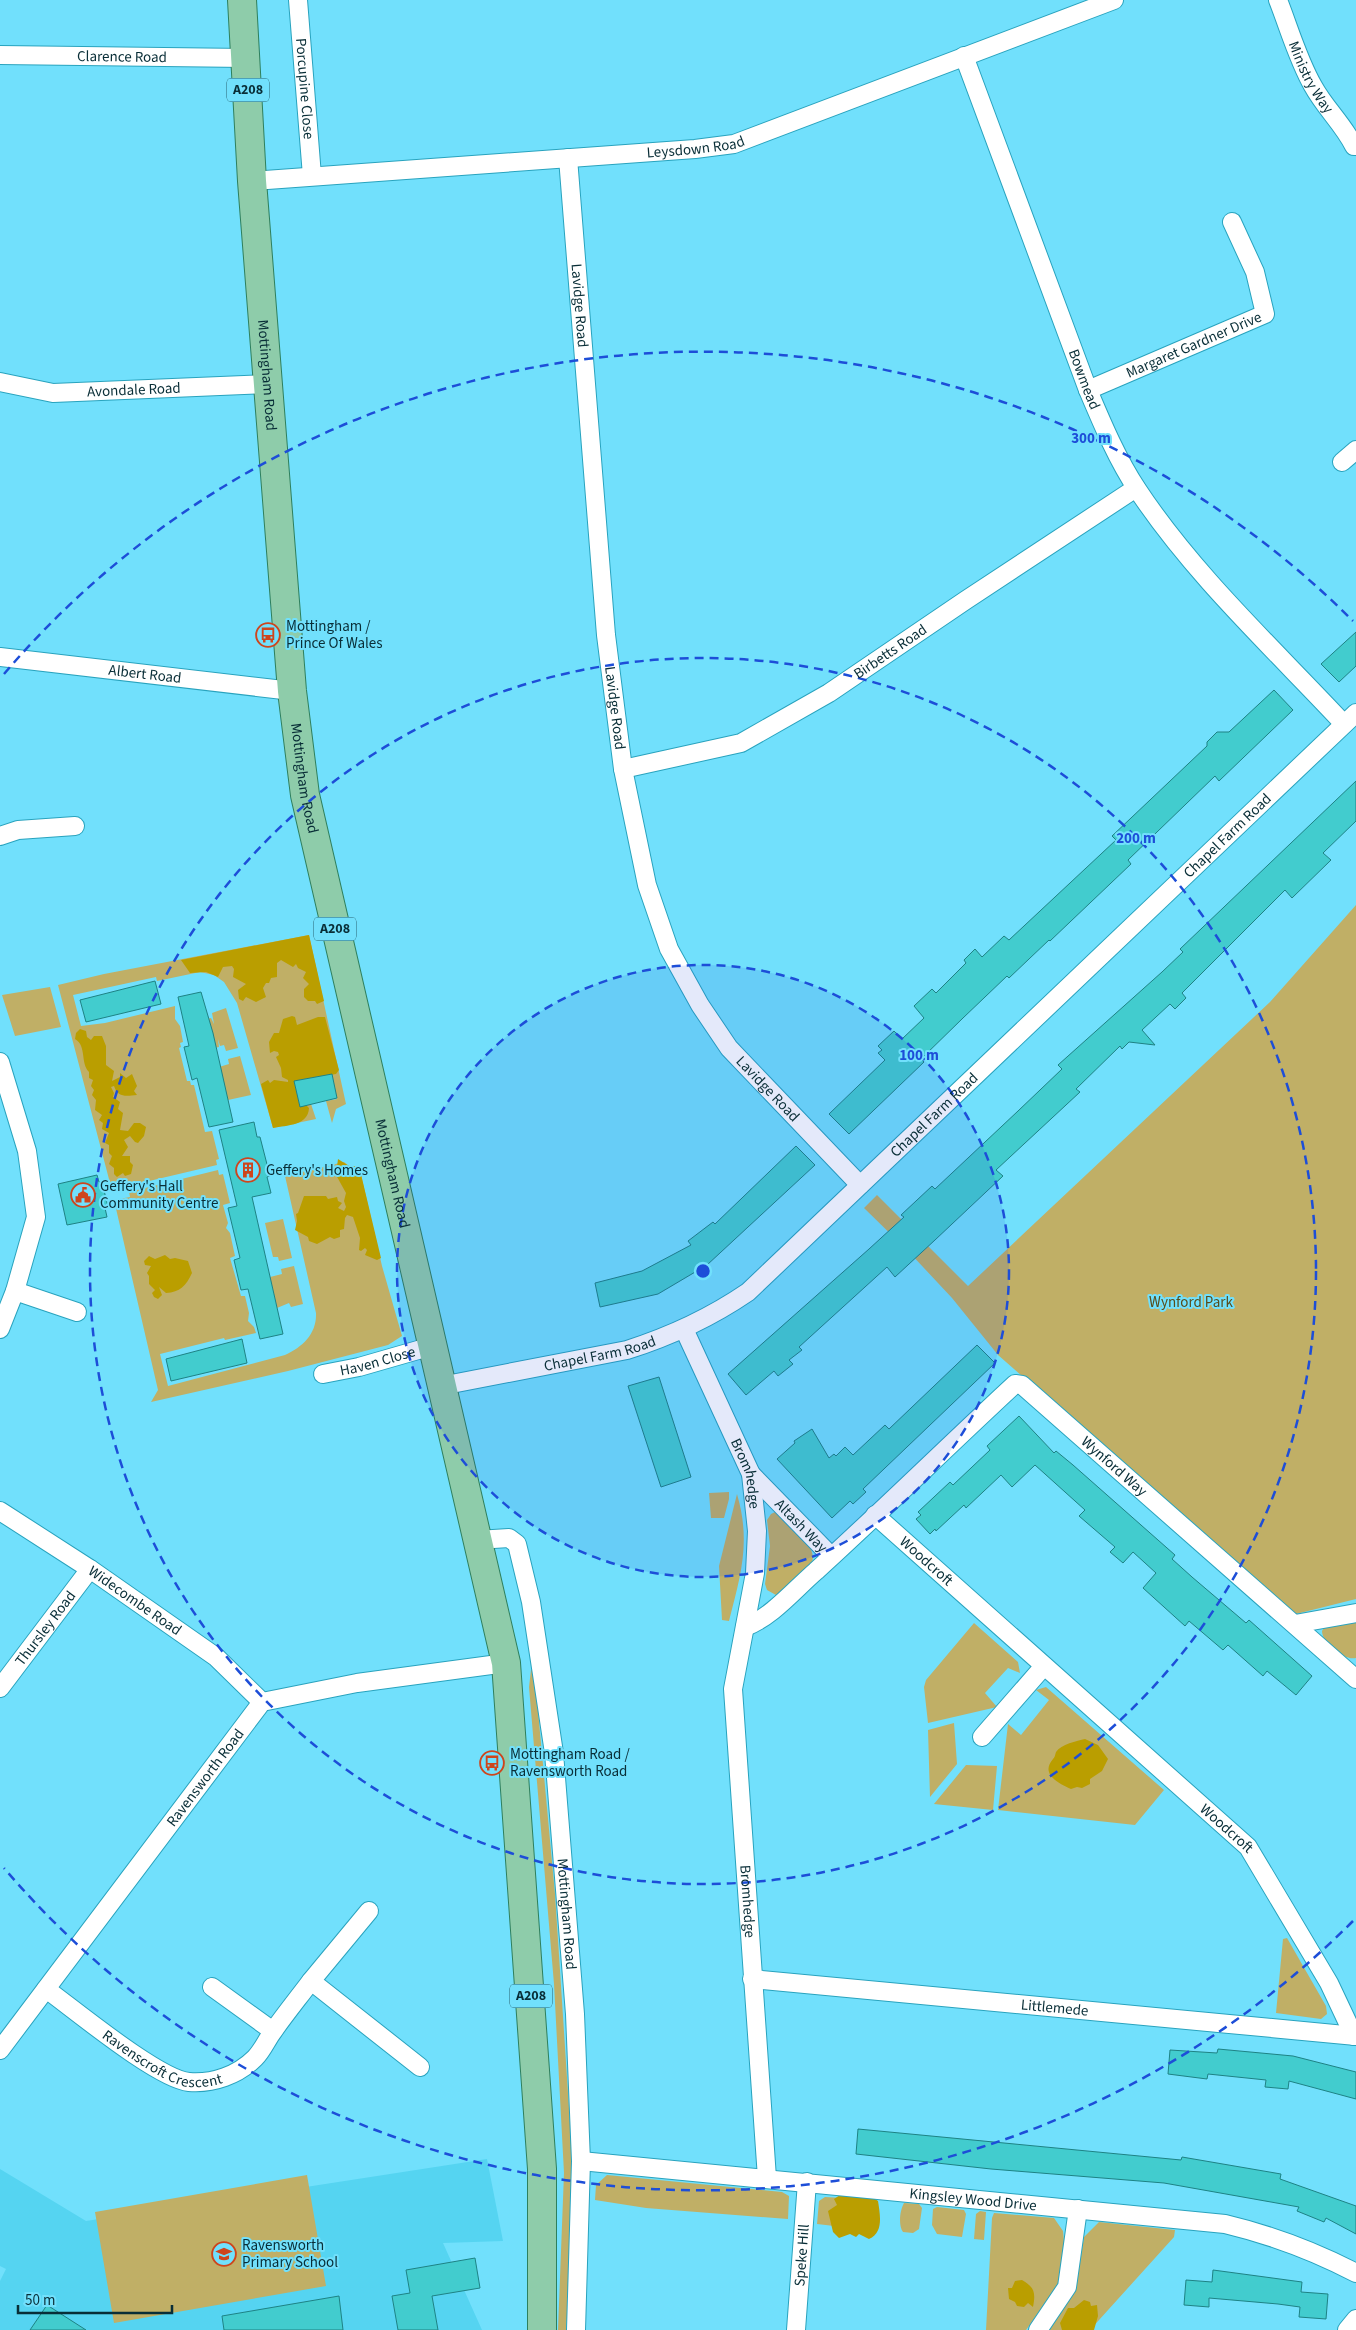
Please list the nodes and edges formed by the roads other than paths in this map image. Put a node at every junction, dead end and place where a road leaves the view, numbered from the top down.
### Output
1 (242, 0) edge
2 (298, 0) edge
3 (1114, 0) edge
4 (1278, 0) edge
5 (0, 54) edge
6 (964, 56) junction
7 (246, 58) junction
8 (1356, 146) edge
9 (568, 158) junction
10 (312, 176) junction
11 (252, 181) junction
12 (1232, 222) dead end
13 (0, 382) edge
14 (269, 384) junction
15 (1088, 390) junction
16 (1356, 450) edge
17 (1342, 462) dead end
18 (1136, 488) junction
19 (0, 656) edge
20 (292, 691) junction
21 (1350, 718) edge
22 (623, 769) junction
23 (75, 826) dead end
24 (0, 836) edge
25 (0, 1062) edge
26 (860, 1185) junction
27 (16, 1291) junction
28 (77, 1312) dead end
29 (0, 1329) edge
30 (684, 1329) junction
31 (432, 1346) junction
32 (323, 1374) dead end
33 (440, 1386) junction
34 (751, 1474) junction
35 (0, 1511) edge
36 (875, 1515) junction
37 (477, 1540) junction
38 (831, 1556) junction
39 (90, 1568) junction
40 (1356, 1612) edge
41 (1295, 1624) junction
42 (744, 1627) junction
43 (506, 1663) junction
44 (1044, 1666) junction
45 (1356, 1680) edge
46 (0, 1688) edge
47 (262, 1702) junction
48 (982, 1737) dead end
49 (369, 1911) dead end
50 (752, 1979) junction
51 (311, 1981) junction
52 (212, 1987) dead end
53 (46, 1989) junction
54 (273, 2031) junction
55 (1355, 2036) edge
56 (0, 2050) edge
57 (420, 2067) dead end
58 (581, 2161) junction
59 (767, 2178) junction
60 (807, 2182) junction
61 (1078, 2209) junction
62 (1356, 2274) edge
63 (1356, 2319) edge
64 (542, 2330) edge
65 (576, 2330) edge
66 (796, 2330) edge
67 (1038, 2330) edge
68 (1347, 2330) edge

1 - 7 main road, Mottingham Road / A208
2 - 10 street, Porcupine Close
3 - 6 street, Leysdown Road
4 - 8 street, Ministry Way
5 - 7 street, Clarence Road
6 - 9 street, Leysdown Road
6 - 15 street, Bowmead
7 - 11 main road, Mottingham Road / A208
9 - 10 street, Leysdown Road
9 - 22 street, Lavidge Road
10 - 11 street, Leysdown Road
11 - 14 main road, Mottingham Road / A208
12 - 15 street, Margaret Gardner Drive
13 - 14 street, Avondale Road
14 - 20 main road, Mottingham Road / A208
15 - 18 street, Bowmead
16 - 17 street
18 - 21 street, Bowmead
18 - 22 street, Birbetts Road
19 - 20 street, Albert Road
20 - 31 main road, Mottingham Road / A208
21 - 26 street, Chapel Farm Road
22 - 26 street, Lavidge Road
23 - 24 street
25 - 27 street
26 - 30 street, Chapel Farm Road
27 - 28 street
27 - 29 street
30 - 33 street, Chapel Farm Road
30 - 34 street, Bromhedge
31 - 32 street, Haven Close
31 - 33 main road, Mottingham Road / A208
33 - 37 main road, Mottingham Road / A208
34 - 38 street, Altash Way
34 - 42 street, Bromhedge
35 - 39 street, Widecombe Road
36 - 38 street
36 - 41 street, Wynford Way
36 - 44 street, Woodcroft
37 - 43 main road, Mottingham Road / A208
37 - 58 street, Mottingham Road
38 - 42 street
39 - 46 street, Thursley Road
39 - 47 street, Widecombe Road
40 - 41 street
41 - 45 street, Wynford Way
42 - 50 street, Bromhedge
43 - 47 street
43 - 64 main road, Mottingham Road / A208
44 - 48 street
44 - 55 street, Woodcroft
47 - 53 street, Ravensworth Road
49 - 51 street, Ravenscroft Crescent
50 - 55 street, Littlemede
50 - 59 street, Bromhedge
51 - 54 street, Ravenscroft Crescent
51 - 57 street
52 - 54 street
53 - 54 street, Ravenscroft Crescent
53 - 56 street, Ravensworth Road
58 - 59 street, Kingsley Wood Drive
58 - 65 street, Mottingham Road
59 - 60 street, Kingsley Wood Drive
60 - 61 street, Kingsley Wood Drive
60 - 66 street, Speke Hill
61 - 62 street, Kingsley Wood Drive
61 - 67 street
63 - 68 street

